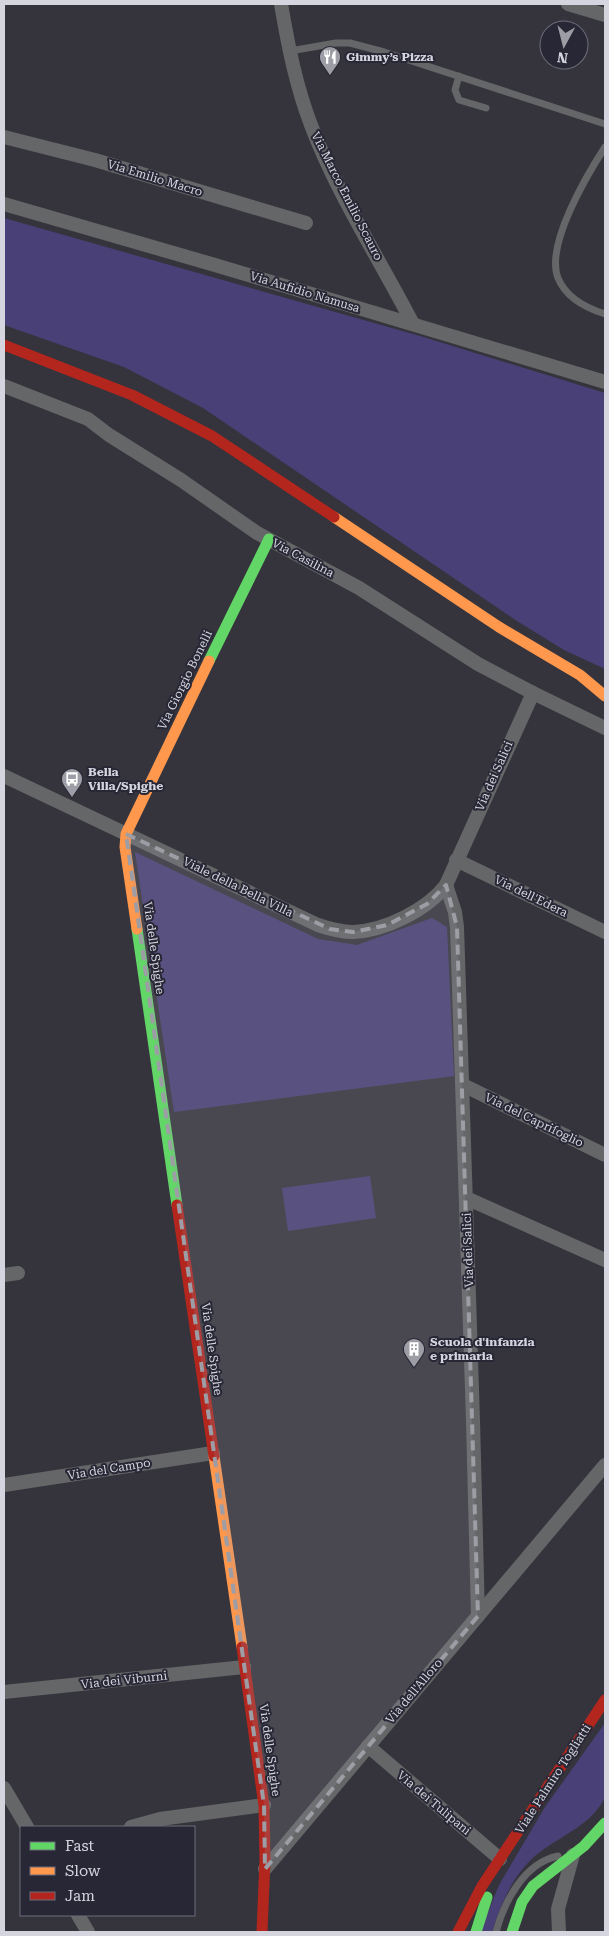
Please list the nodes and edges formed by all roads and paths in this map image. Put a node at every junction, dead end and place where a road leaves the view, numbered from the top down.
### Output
1 (281, 4) edge
2 (568, 4) edge
3 (605, 15) edge
4 (290, 51) junction
5 (459, 76) junction
6 (486, 108) dead end
7 (605, 124) edge
8 (4, 137) edge
9 (605, 147) edge
10 (4, 204) edge
11 (306, 223) dead end
12 (605, 314) edge
13 (413, 324) junction
14 (4, 345) edge
15 (605, 382) edge
16 (4, 386) edge
17 (269, 540) junction
18 (580, 675) junction
19 (605, 683) edge
20 (533, 693) junction
21 (605, 696) edge
22 (605, 728) edge
23 (4, 776) edge
24 (126, 834) junction
25 (456, 860) junction
26 (446, 885) junction
27 (605, 932) edge
28 (463, 1085) junction
29 (605, 1154) edge
30 (466, 1198) junction
31 (605, 1260) edge
32 (18, 1272) dead end
33 (4, 1275) edge
34 (213, 1453) junction
35 (605, 1465) edge
36 (4, 1485) edge
37 (478, 1616) junction
38 (244, 1667) junction
39 (4, 1692) edge
40 (605, 1700) edge
41 (368, 1746) junction
42 (4, 1788) edge
43 (264, 1805) junction
44 (605, 1823) edge
45 (26, 1826) edge
46 (134, 1826) edge
47 (574, 1855) junction
48 (500, 1859) junction
49 (265, 1869) junction
50 (482, 1886) junction
51 (537, 1900) dead end
52 (79, 1916) edge
53 (88, 1932) edge
54 (262, 1932) edge
55 (458, 1932) edge
56 (465, 1932) edge
57 (476, 1932) edge
58 (496, 1932) edge
59 (512, 1932) edge
60 (559, 1932) edge

1 - 4 street, Via Marco Emilio Scauro
2 - 3 street
4 - 5 lane
4 - 13 street, Via Marco Emilio Scauro
5 - 6 lane
5 - 7 lane
8 - 11 street, Via Emilio Macro
9 - 12 lane
10 - 13 street, Via Aufidio Namusa
13 - 15 street, Via Aufidio Namusa
14 - 18 street
16 - 17 street, Via Casilina
17 - 20 street, Via Casilina
17 - 24 street, Via Giorgio Bonelli
18 - 19 street
18 - 21 street
20 - 22 street, Via Casilina
20 - 25 street, Via dei Salici
23 - 24 street, Viale della Bella Villa
24 - 26 street, Viale della Bella Villa
24 - 34 street, Via delle Spighe
25 - 26 street, Viale della Bella Villa
25 - 27 street, Via dell'Edera
26 - 28 street, Via dei Salici
28 - 29 street, Via del Caprifoglio
28 - 30 street, Via dei Salici
30 - 31 street
30 - 37 street, Via dei Salici
32 - 33 street
34 - 36 street, Via del Campo
34 - 38 street, Via delle Spighe
35 - 37 street, Via dell'Alloro
37 - 41 street, Via dell'Alloro
38 - 39 street, Via dei Viburni
38 - 43 street, Via delle Spighe
40 - 48 street, Viale Palmiro Togliatti
41 - 48 street, Via dei Tulipani
41 - 49 street, Via dell'Alloro
42 - 45 street
43 - 46 street
43 - 49 street, Via delle Spighe
44 - 47 street
47 - 51 street
47 - 58 lane
47 - 59 street
47 - 60 street
48 - 50 street, Viale Palmiro Togliatti
48 - 57 street, Viale Palmiro Togliatti
49 - 54 street
50 - 55 street, Viale Palmiro Togliatti
50 - 56 street, Viale Palmiro Togliatti
52 - 53 street

